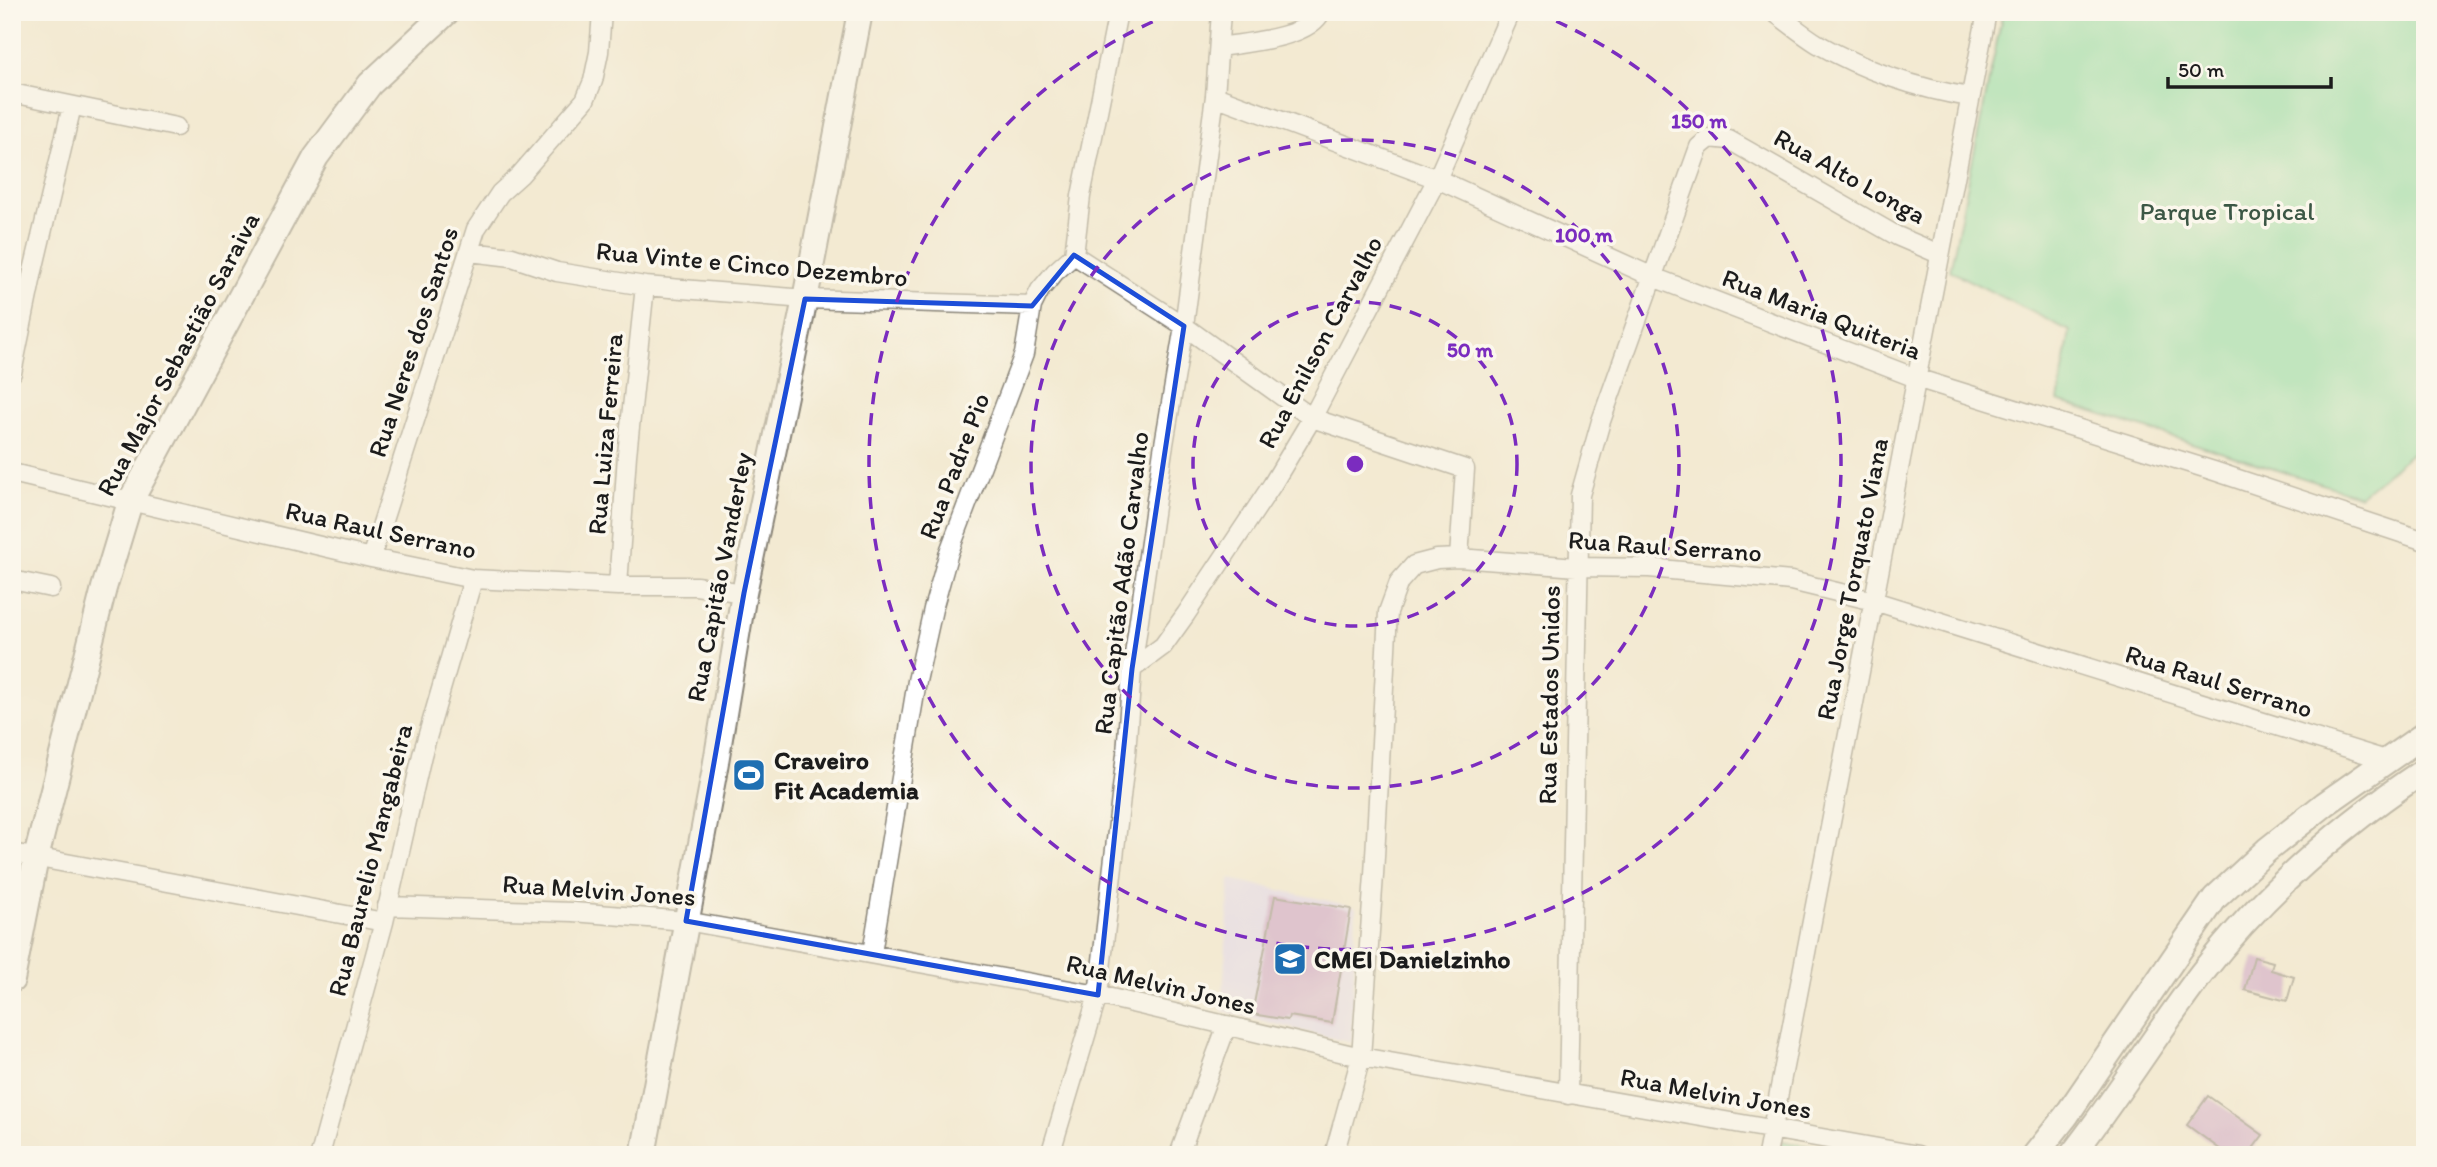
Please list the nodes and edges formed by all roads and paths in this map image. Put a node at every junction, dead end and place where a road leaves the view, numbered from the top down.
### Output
1 (447, 12) edge
2 (602, 12) edge
3 (860, 12) edge
4 (1118, 12) edge
5 (1221, 12) edge
6 (1321, 12) edge
7 (1511, 12) edge
8 (1774, 12) edge
9 (1987, 12) edge
10 (1219, 47) junction
11 (12, 93) edge
12 (1215, 96) junction
13 (1970, 97) junction
14 (72, 106) junction
15 (176, 127) dead end
16 (1699, 147) joint
17 (1437, 179) junction
18 (470, 252) junction
19 (1939, 254) junction
20 (1074, 255) junction
21 (1653, 277) junction
22 (645, 286) junction
23 (805, 299) junction
24 (1032, 306) junction
25 (1184, 326) junction
26 (12, 373) edge
27 (1916, 378) junction
28 (1312, 418) junction
29 (12, 473) edge
30 (130, 502) junction
31 (2425, 541) edge
32 (371, 558) junction
33 (1459, 558) junction
34 (1577, 567) junction
35 (473, 579) junction
36 (12, 580) edge
37 (618, 586) junction
38 (51, 588) dead end
39 (744, 593) junction
40 (1874, 601) junction
41 (1132, 669) junction
42 (2425, 734) edge
43 (2386, 760) junction
44 (2425, 770) edge
45 (24, 855) edge
46 (386, 914) junction
47 (686, 921) junction
48 (872, 953) junction
49 (12, 980) edge
50 (2157, 984) junction
51 (1098, 995) junction
52 (2181, 1003) junction
53 (1227, 1025) junction
54 (2122, 1034) junction
55 (2147, 1051) junction
56 (1361, 1057) junction
57 (1569, 1095) junction
58 (1771, 1129) junction
59 (320, 1155) edge
60 (643, 1155) edge
61 (1050, 1155) edge
62 (1179, 1155) edge
63 (1334, 1155) edge
64 (1767, 1155) edge
65 (1918, 1155) edge
66 (2035, 1155) edge
67 (2072, 1155) edge

1 - 30 street, Rua Major Sebastião Saraiva
2 - 18 street, Rua Neres dos Santos
3 - 23 street, Rua Capitão Vanderley
4 - 20 street
5 - 10 street, Rua Capitão Adão Carvalho
6 - 10 street
7 - 17 street, Rua Enilson Carvalho
8 - 13 street
9 - 13 street, Rua Jorge Torquato Viana
10 - 12 street, Rua Capitão Adão Carvalho
11 - 14 street
12 - 17 street, Rua Maria Quiteria
12 - 25 street, Rua Capitão Adão Carvalho
13 - 19 street, Rua Jorge Torquato Viana
14 - 15 street
14 - 26 street
16 - 19 street, Rua Alto Longa
16 - 21 street, Rua Estados Unidos
17 - 21 street, Rua Maria Quiteria
17 - 28 street, Rua Enilson Carvalho
18 - 22 street, Rua Vinte e Cinco Dezembro
18 - 32 street, Rua Neres dos Santos
19 - 27 street, Rua Jorge Torquato Viana
20 - 24 street, Rua Padre Pio
20 - 25 street
21 - 27 street, Rua Maria Quiteria
21 - 34 street, Rua Estados Unidos
22 - 23 street, Rua Vinte e Cinco Dezembro
22 - 37 street, Rua Luiza Ferreira
23 - 24 street, Rua Vinte e Cinco Dezembro
23 - 39 street, Rua Capitão Vanderley
24 - 48 street, Rua Padre Pio
25 - 28 street
25 - 41 street, Rua Capitão Adão Carvalho
27 - 31 street, Rua Maria Quiteria
27 - 40 street, Rua Jorge Torquato Viana
28 - 33 street
28 - 41 street, Rua Enilson Carvalho
29 - 30 street, Rua Raul Serrano
30 - 32 street, Rua Raul Serrano
30 - 45 street, Rua Major Sebastião Saraiva
32 - 35 street, Rua Raul Serrano
33 - 34 street, Rua Raul Serrano
33 - 56 street, Rua Raul Serrano
34 - 40 street, Rua Raul Serrano
34 - 57 street, Rua Estados Unidos
35 - 37 street, Rua Raul Serrano
35 - 46 street, Rua Baurelio Mangabeira
36 - 38 street
37 - 39 street, Rua Raul Serrano
39 - 47 street, Rua Capitão Vanderley
40 - 43 street, Rua Raul Serrano
40 - 58 street, Rua Jorge Torquato Viana
41 - 51 street, Rua Capitão Adão Carvalho
42 - 43 street
43 - 50 street
44 - 52 street
45 - 46 street, Rua Melvin Jones
45 - 49 street, Rua Major Sebastião Saraiva
46 - 47 street, Rua Melvin Jones
46 - 59 street, Rua Baurelio Mangabeira
47 - 48 street, Rua Melvin Jones
47 - 60 street, Rua Capitão Vanderley
48 - 51 street, Rua Melvin Jones
50 - 52 street
50 - 54 street
51 - 53 street, Rua Melvin Jones
51 - 61 street, Rua Capitão Adão Carvalho
52 - 55 street
53 - 56 street, Rua Melvin Jones
53 - 62 street
54 - 55 street
54 - 66 street
55 - 67 street
56 - 57 street, Rua Melvin Jones
56 - 63 street
57 - 58 street, Rua Melvin Jones
58 - 64 street, Rua Jorge Torquato Viana
58 - 65 street, Rua Melvin Jones

